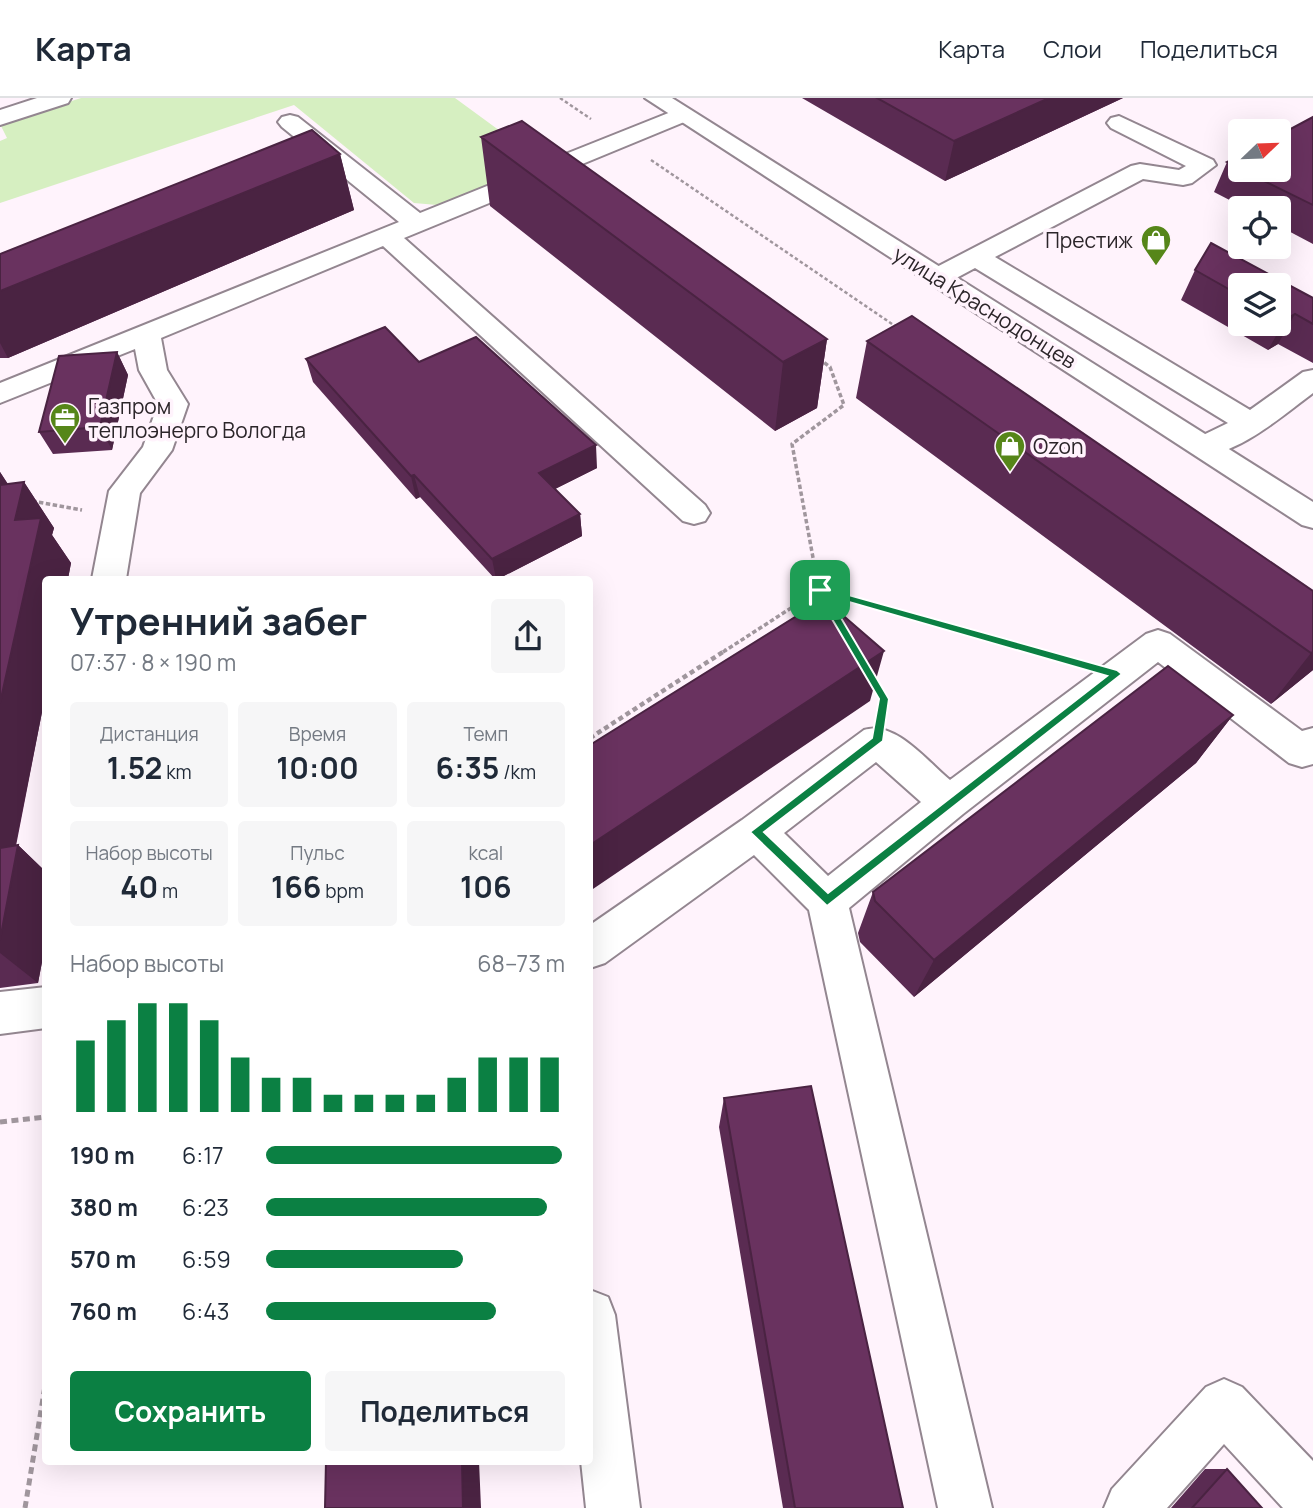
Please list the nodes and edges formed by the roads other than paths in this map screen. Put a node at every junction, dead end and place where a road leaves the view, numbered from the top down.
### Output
1 (60, 98) edge
2 (656, 98) edge
3 (681, 115) junction
4 (0, 118) edge
5 (290, 122) dead end
6 (1119, 122) dead end
7 (324, 150) junction
8 (298, 159) edge
9 (557, 166) junction
10 (602, 198) edge
11 (416, 223) junction
12 (387, 236) junction
13 (976, 257) junction
14 (938, 277) junction
15 (146, 334) junction
16 (1313, 379) edge
17 (0, 394) edge
18 (1251, 424) junction
19 (1206, 446) junction
20 (694, 513) dead end
21 (1313, 517) edge
22 (109, 576) edge
23 (1313, 743) edge
24 (949, 803) junction
25 (756, 832) junction
26 (827, 901) junction
27 (593, 947) edge
28 (42, 1008) edge
29 (0, 1013) edge
30 (593, 1340) edge
31 (1313, 1500) edge
32 (613, 1508) edge
33 (965, 1508) edge
34 (1131, 1508) edge

1 - 4 main road
2 - 3 main road, улица Краснодонцев
3 - 9 main road
3 - 14 main road, улица Краснодонцев
5 - 7 main road
6 - 13 main road
7 - 8 main road
7 - 11 main road
9 - 10 main road
9 - 11 main road
11 - 12 main road
12 - 15 main road
12 - 20 main road
13 - 14 main road
13 - 18 main road
14 - 19 main road, улица Краснодонцев
15 - 17 main road
15 - 22 main road
16 - 18 main road
18 - 19 main road
19 - 21 main road, улица Краснодонцев
23 - 24 main road
24 - 25 main road
24 - 26 main road
25 - 26 main road
25 - 27 main road
26 - 33 main road
28 - 29 main road
30 - 32 main road
31 - 34 main road

